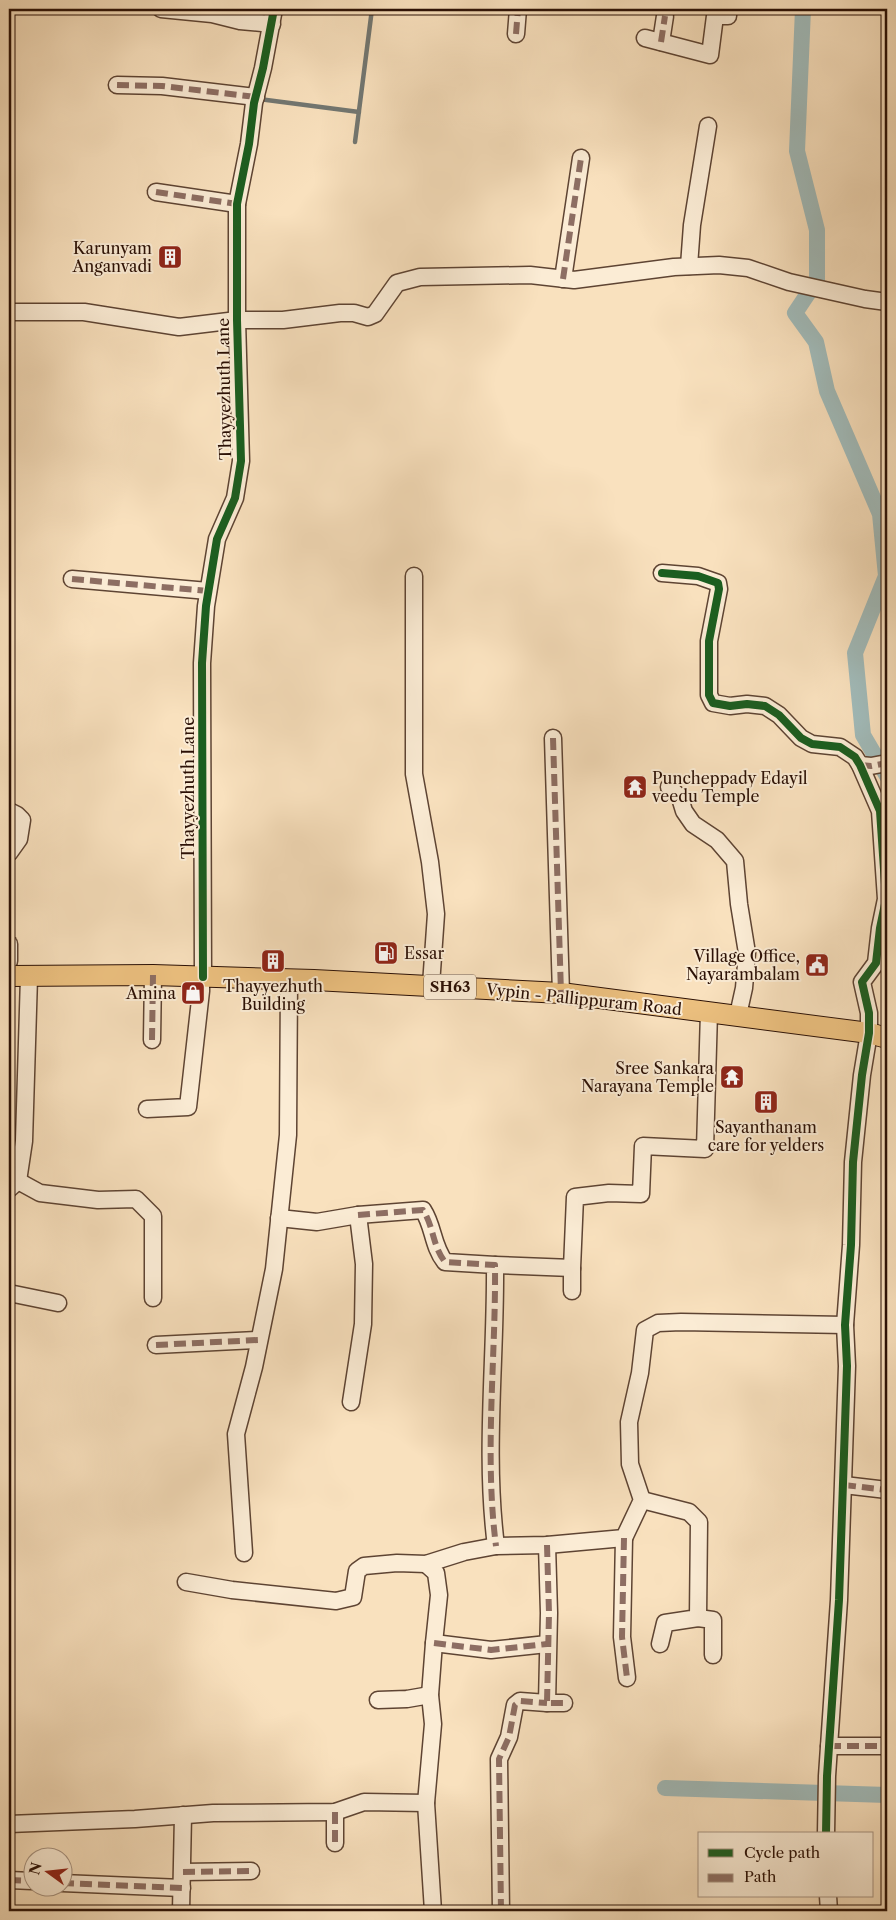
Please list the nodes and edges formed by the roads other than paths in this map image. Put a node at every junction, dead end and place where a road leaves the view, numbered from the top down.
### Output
1 (161, 9) edge
2 (518, 9) edge
3 (728, 9) edge
4 (273, 16) edge
5 (665, 16) dead end
6 (516, 34) dead end
7 (645, 38) dead end
8 (661, 42) junction
9 (117, 85) dead end
10 (255, 99) junction
11 (708, 126) dead end
12 (581, 158) dead end
13 (156, 192) dead end
14 (237, 204) junction
15 (689, 266) junction
16 (564, 279) junction
17 (887, 302) edge
18 (9, 312) edge
19 (236, 320) junction
20 (662, 572) dead end
21 (414, 576) dead end
22 (72, 579) dead end
23 (208, 591) junction
24 (553, 738) dead end
25 (873, 765) edge
26 (669, 787) dead end
27 (9, 811) edge
28 (9, 853) edge
29 (9, 944) edge
30 (9, 960) edge
31 (153, 975) junction
32 (9, 976) edge
33 (29, 977) junction
34 (202, 977) junction
35 (289, 980) junction
36 (431, 985) junction
37 (561, 993) junction
38 (709, 1012) junction
39 (738, 1015) junction
40 (878, 1035) edge
41 (152, 1040) dead end
42 (147, 1109) dead end
43 (13, 1185) edge
44 (358, 1215) junction
45 (279, 1218) junction
46 (495, 1265) junction
47 (572, 1268) junction
48 (572, 1291) dead end
49 (9, 1293) edge
50 (153, 1298) dead end
51 (58, 1303) dead end
52 (845, 1325) junction
53 (258, 1340) junction
54 (156, 1345) dead end
55 (351, 1402) dead end
56 (844, 1485) junction
57 (887, 1490) edge
58 (642, 1500) junction
59 (624, 1538) junction
60 (547, 1545) junction
61 (496, 1546) junction
62 (244, 1554) dead end
63 (426, 1564) junction
64 (186, 1582) dead end
65 (698, 1618) junction
66 (434, 1643) junction
67 (547, 1644) junction
68 (660, 1644) dead end
69 (713, 1655) dead end
70 (627, 1678) dead end
71 (430, 1695) junction
72 (378, 1700) dead end
73 (547, 1703) junction
74 (564, 1703) dead end
75 (830, 1746) junction
76 (887, 1746) edge
77 (426, 1803) junction
78 (335, 1812) junction
79 (183, 1814) junction
80 (9, 1824) edge
81 (826, 1832) edge
82 (335, 1843) dead end
83 (251, 1871) dead end
84 (9, 1880) edge
85 (183, 1880) junction
86 (22, 1881) edge
87 (72, 1882) edge
88 (828, 1898) edge
89 (181, 1911) edge
90 (433, 1911) edge
91 (501, 1911) edge
92 (829, 1911) edge

1 - 4 street
2 - 6 street
3 - 8 street
4 - 10 street, Thayyezhuth Lane
5 - 8 street
7 - 8 street
9 - 10 street
10 - 14 street, Thayyezhuth Lane
11 - 15 street
12 - 16 street
13 - 14 street
14 - 19 street, Thayyezhuth Lane
15 - 16 street
15 - 17 street
16 - 19 street
18 - 19 street
19 - 23 street, Thayyezhuth Lane
20 - 25 street
21 - 36 street
22 - 23 street
23 - 34 street, Thayyezhuth Lane
24 - 37 street
25 - 40 street
26 - 39 street
27 - 28 street
29 - 30 street
31 - 33 main road, Vypin - Pallippuram Road / SH63
31 - 34 main road, Vypin - Pallippuram Road / SH63
31 - 41 street
32 - 33 main road, Vypin - Pallippuram Road / SH63
33 - 43 street
34 - 35 main road, Vypin - Pallippuram Road / SH63
34 - 42 street, Thayyezhuth Lane
35 - 36 main road, Vypin - Pallippuram Road / SH63
35 - 45 street
36 - 37 main road, Vypin - Pallippuram Road / SH63
37 - 38 main road, Vypin - Pallippuram Road / SH63
38 - 39 main road, Vypin - Pallippuram Road / SH63
38 - 47 street
39 - 40 main road, Vypin - Pallippuram Road / SH63
40 - 52 street
43 - 50 street
44 - 45 street
44 - 46 street
44 - 55 street
45 - 53 street
46 - 47 street
46 - 61 street
47 - 48 street
49 - 51 street
52 - 56 street
52 - 58 street
53 - 54 street
53 - 62 street
56 - 57 street
56 - 75 street
58 - 59 street
58 - 65 street
59 - 60 street
59 - 70 street
60 - 61 street
60 - 67 street
61 - 63 street
63 - 64 street
63 - 66 street
65 - 68 street
65 - 69 street
66 - 67 street
66 - 71 street
67 - 73 street
71 - 72 street
71 - 77 street
73 - 74 street
73 - 91 street
75 - 76 street
75 - 81 street
77 - 78 street
77 - 90 street
78 - 79 street
78 - 82 street
79 - 80 street
79 - 85 street
83 - 85 street
84 - 86 street
85 - 87 street
85 - 89 street
88 - 92 street

